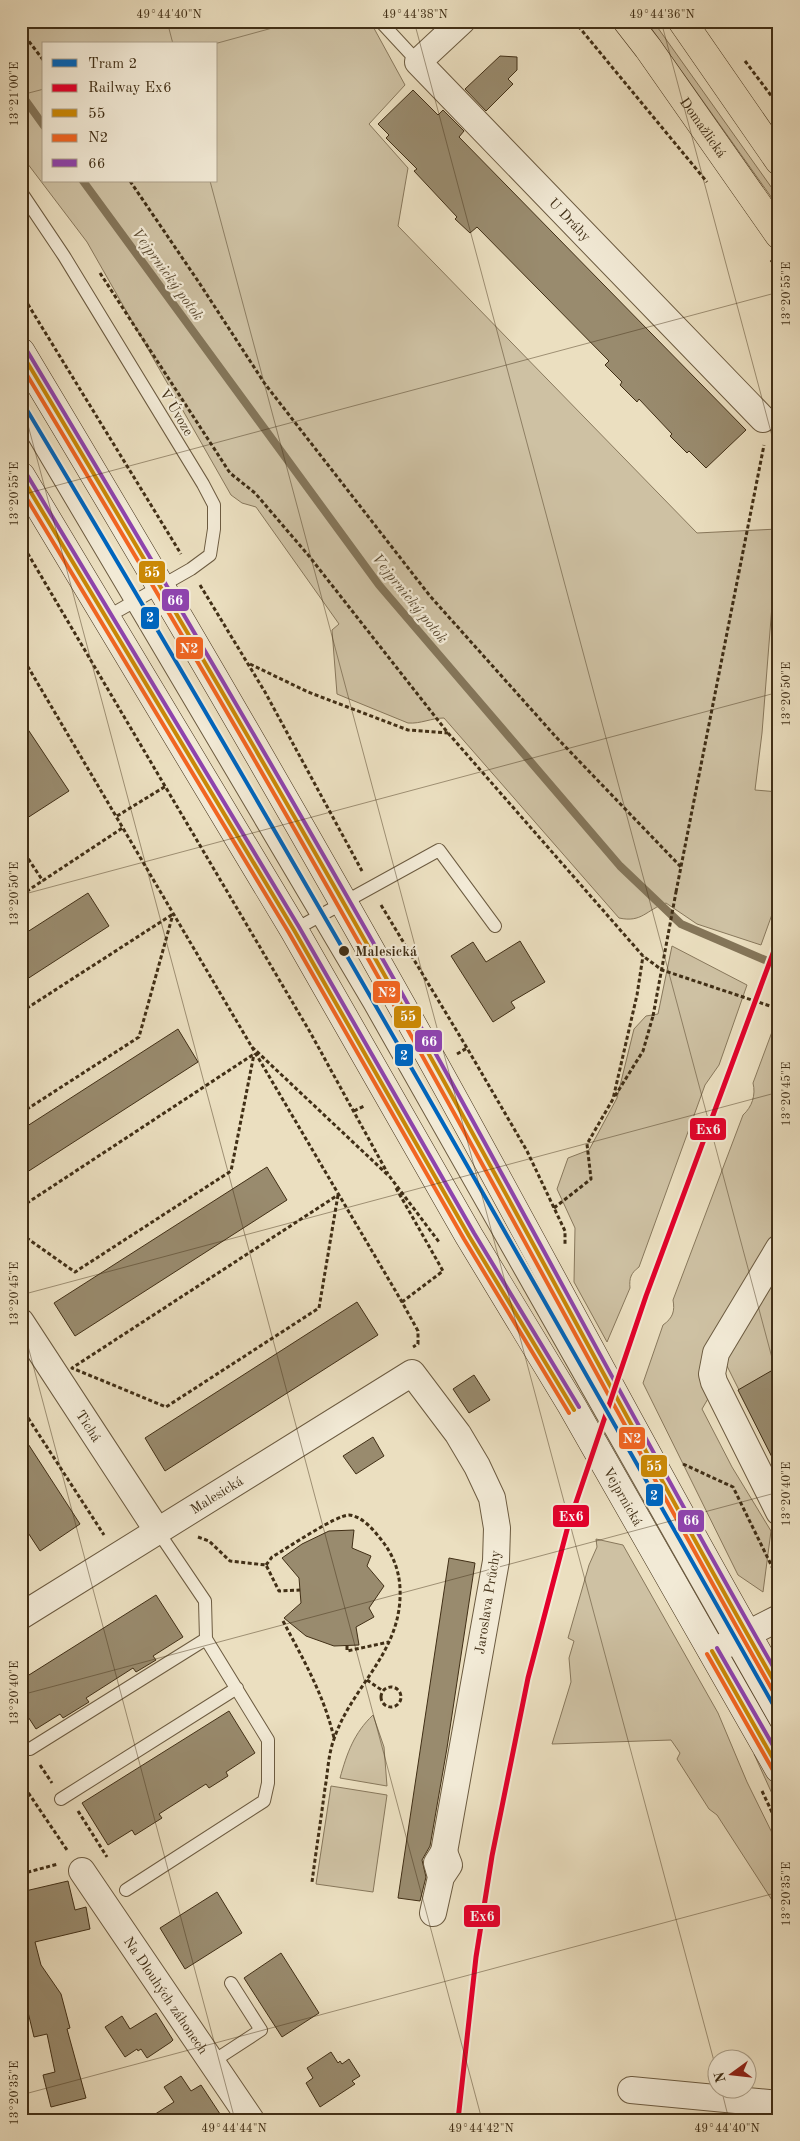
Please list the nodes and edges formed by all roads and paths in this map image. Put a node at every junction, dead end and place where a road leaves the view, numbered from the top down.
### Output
1 (380, 21) edge
2 (462, 21) edge
3 (574, 21) edge
4 (627, 21) edge
5 (682, 21) edge
6 (21, 30) edge
7 (42, 58) edge
8 (744, 60) dead end
9 (418, 62) junction
10 (779, 106) edge
11 (779, 161) edge
12 (21, 166) edge
13 (27, 174) dead end
14 (131, 182) edge
15 (707, 183) dead end
16 (21, 192) edge
17 (773, 246) edge
18 (96, 267) dead end
19 (779, 270) edge
20 (21, 292) edge
21 (21, 352) edge
22 (21, 415) edge
23 (765, 427) joint
24 (21, 476) edge
25 (21, 542) edge
26 (29, 555) junction
27 (21, 560) edge
28 (191, 569) junction
29 (161, 585) junction
30 (132, 602) junction
31 (107, 617) junction
32 (21, 655) edge
33 (249, 664) junction
34 (448, 733) junction
35 (166, 786) junction
36 (118, 816) junction
37 (124, 828) junction
38 (21, 848) edge
39 (681, 867) junction
40 (43, 881) junction
41 (371, 888) junction
42 (21, 895) edge
43 (343, 903) junction
44 (173, 913) junction
45 (318, 917) junction
46 (495, 926) dead end
47 (294, 930) junction
48 (643, 956) junction
49 (779, 1009) edge
50 (21, 1012) edge
51 (249, 1045) junction
52 (254, 1054) junction
53 (613, 1099) junction
54 (21, 1113) edge
55 (390, 1177) junction
56 (338, 1195) junction
57 (21, 1207) edge
58 (554, 1208) junction
59 (565, 1231) dead end
60 (21, 1234) edge
61 (779, 1248) edge
62 (402, 1302) junction
63 (21, 1322) edge
64 (411, 1361) junction
65 (21, 1407) edge
66 (682, 1463) dead end
67 (779, 1512) edge
68 (157, 1530) junction
69 (198, 1537) dead end
70 (98, 1542) dead end
71 (266, 1565) junction
72 (21, 1573) edge
73 (36, 1579) dead end
74 (779, 1581) edge
75 (300, 1590) dead end
76 (21, 1616) edge
77 (779, 1618) edge
78 (282, 1621) dead end
79 (206, 1639) junction
80 (390, 1642) junction
81 (730, 1643) junction
82 (347, 1646) dead end
83 (367, 1680) junction
84 (237, 1688) junction
85 (779, 1690) edge
86 (383, 1691) junction
87 (779, 1727) edge
88 (334, 1738) junction
89 (30, 1749) dead end
90 (779, 1769) edge
91 (21, 1782) edge
92 (61, 1799) dead end
93 (72, 1862) junction
94 (21, 1874) edge
95 (312, 1882) dead end
96 (126, 1890) dead end
97 (434, 1913) dead end
98 (231, 1983) dead end
99 (212, 2062) junction
100 (631, 2090) dead end
101 (779, 2104) edge
102 (251, 2120) edge

1 - 9 lane
2 - 9 street
3 - 15 path
4 - 17 main road, Domažlická
5 - 11 main road
6 - 7 path
8 - 10 path
9 - 23 street, U Dráhy
12 - 13 path
14 - 39 path
16 - 28 lane, V Úvoze
17 - 19 path
18 - 34 path
20 - 28 path
21 - 29 main road, Vejprnická
22 - 30 lane, Vejprnická
23 - 39 path
24 - 31 main road, Vejprnická
25 - 26 path
26 - 27 path
26 - 35 path
28 - 29 lane, V Úvoze
28 - 33 path
29 - 30 lane, V Úvoze
29 - 43 main road, Vejprnická
30 - 31 lane, V Úvoze
30 - 45 lane, Vejprnická
31 - 47 main road, Vejprnická
32 - 36 path
33 - 34 path
33 - 41 path
34 - 48 path
35 - 36 path
35 - 55 path
36 - 37 path
37 - 40 path
37 - 44 path
38 - 40 path
39 - 53 path, bridge
40 - 42 path
41 - 43 lane
41 - 46 lane
41 - 58 path
43 - 45 lane
43 - 81 main road, Vejprnická
44 - 50 path
44 - 51 path
44 - 54 path
45 - 47 lane
45 - 81 lane, Vejprnická
47 - 81 main road, Vejprnická
48 - 49 path
48 - 53 path
51 - 52 path
51 - 55 path
52 - 56 path
52 - 57 path
52 - 60 path
53 - 58 path
55 - 62 path
56 - 56 path
56 - 62 path
58 - 59 path
61 - 67 street
62 - 64 path
63 - 68 street, Tichá
64 - 68 street, Malesická
64 - 97 street, Jaroslava Průchy
65 - 70 path
66 - 74 path
68 - 76 street, Malesická
68 - 79 lane
69 - 71 path
71 - 75 path
71 - 80 path
72 - 73 path
77 - 81 street
78 - 88 path
79 - 84 lane
79 - 89 lane
80 - 82 path
80 - 83 path
81 - 85 main road, Vejprnická
81 - 87 lane, Vejprnická
81 - 90 main road, Vejprnická
83 - 86 path
83 - 88 path
84 - 92 lane
84 - 96 lane
86 - 86 path
88 - 95 path
91 - 93 path
93 - 94 path
93 - 99 street, Na Dlouhých záhonech
98 - 99 lane
99 - 102 street, Na Dlouhých záhonech
100 - 101 street

